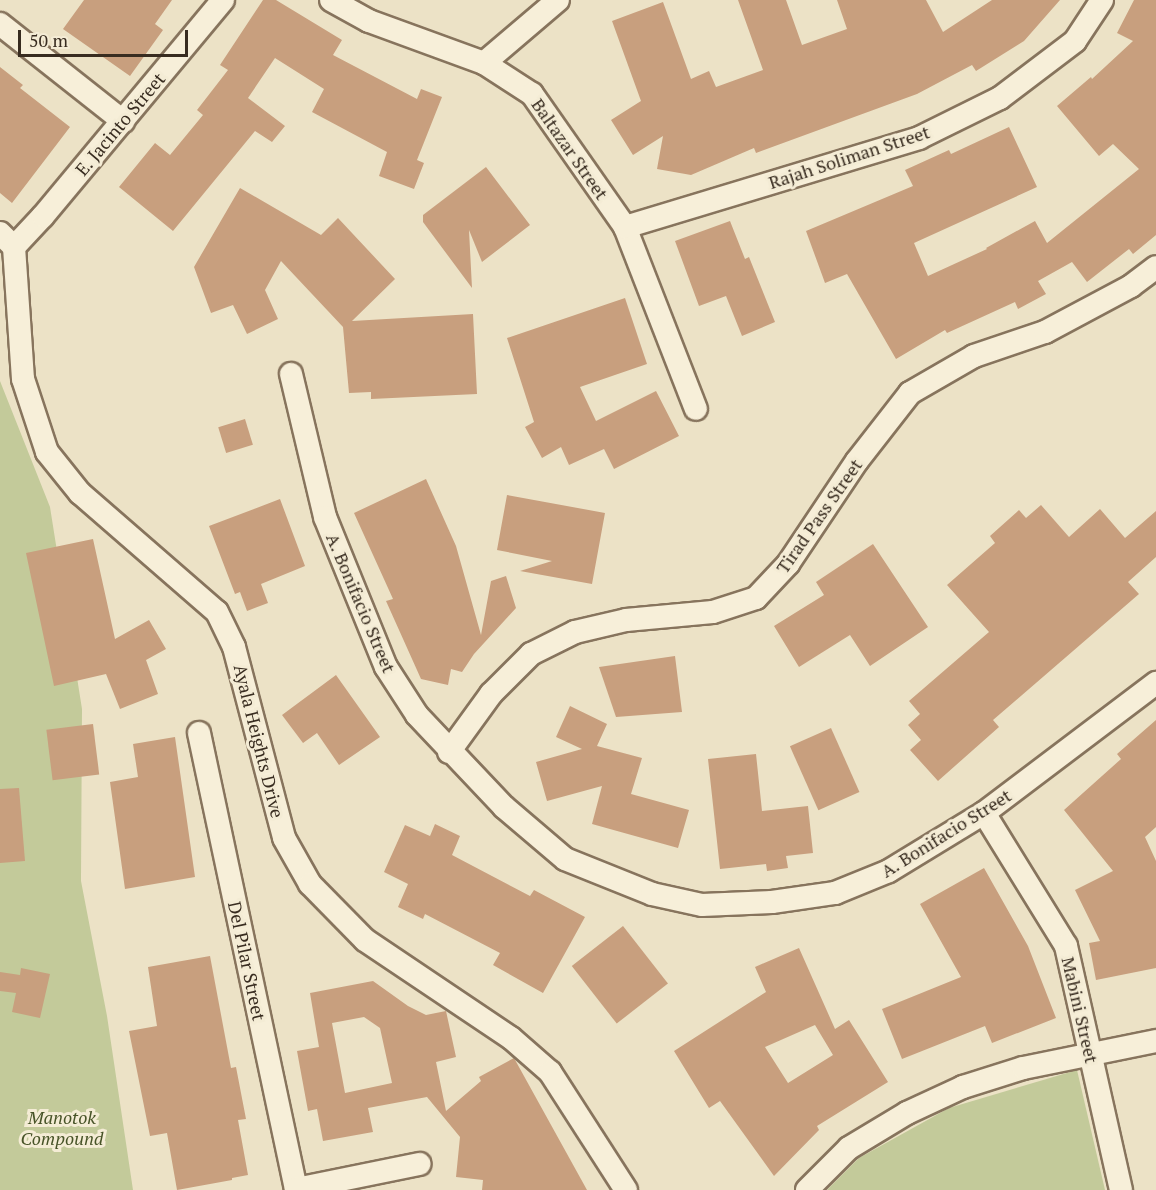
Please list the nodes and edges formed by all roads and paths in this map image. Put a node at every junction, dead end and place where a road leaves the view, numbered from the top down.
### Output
1 (223, 0) edge
2 (331, 0) edge
3 (558, 0) edge
4 (1102, 0) edge
5 (0, 24) edge
6 (484, 63) junction
7 (123, 121) junction
8 (625, 227) junction
9 (7, 240) edge
10 (1156, 267) edge
11 (291, 374) dead end
12 (696, 409) dead end
13 (1156, 683) edge
14 (199, 733) dead end
15 (449, 752) junction
16 (984, 813) junction
17 (1156, 1041) edge
18 (1090, 1053) junction
19 (419, 1164) dead end
20 (296, 1190) edge
21 (626, 1190) edge
22 (807, 1190) edge
23 (1121, 1190) edge

1 - 7 street, E. Jacinto Street
2 - 6 street, Baltazar Street
3 - 6 street
4 - 8 street, Rajah Soliman Street
5 - 7 street
6 - 8 street, Baltazar Street
7 - 9 street, E. Jacinto Street
8 - 12 street, Baltazar Street
9 - 21 street, Ayala Heights Drive
10 - 15 street, Tirad Pass Street
11 - 15 street, A. Bonifacio Street
13 - 16 street, A. Bonifacio Street
14 - 20 street, Del Pilar Street
15 - 16 street, A. Bonifacio Street
16 - 18 street, Mabini Street
17 - 18 street
18 - 22 street
18 - 23 street, Mabini Street
19 - 20 street

